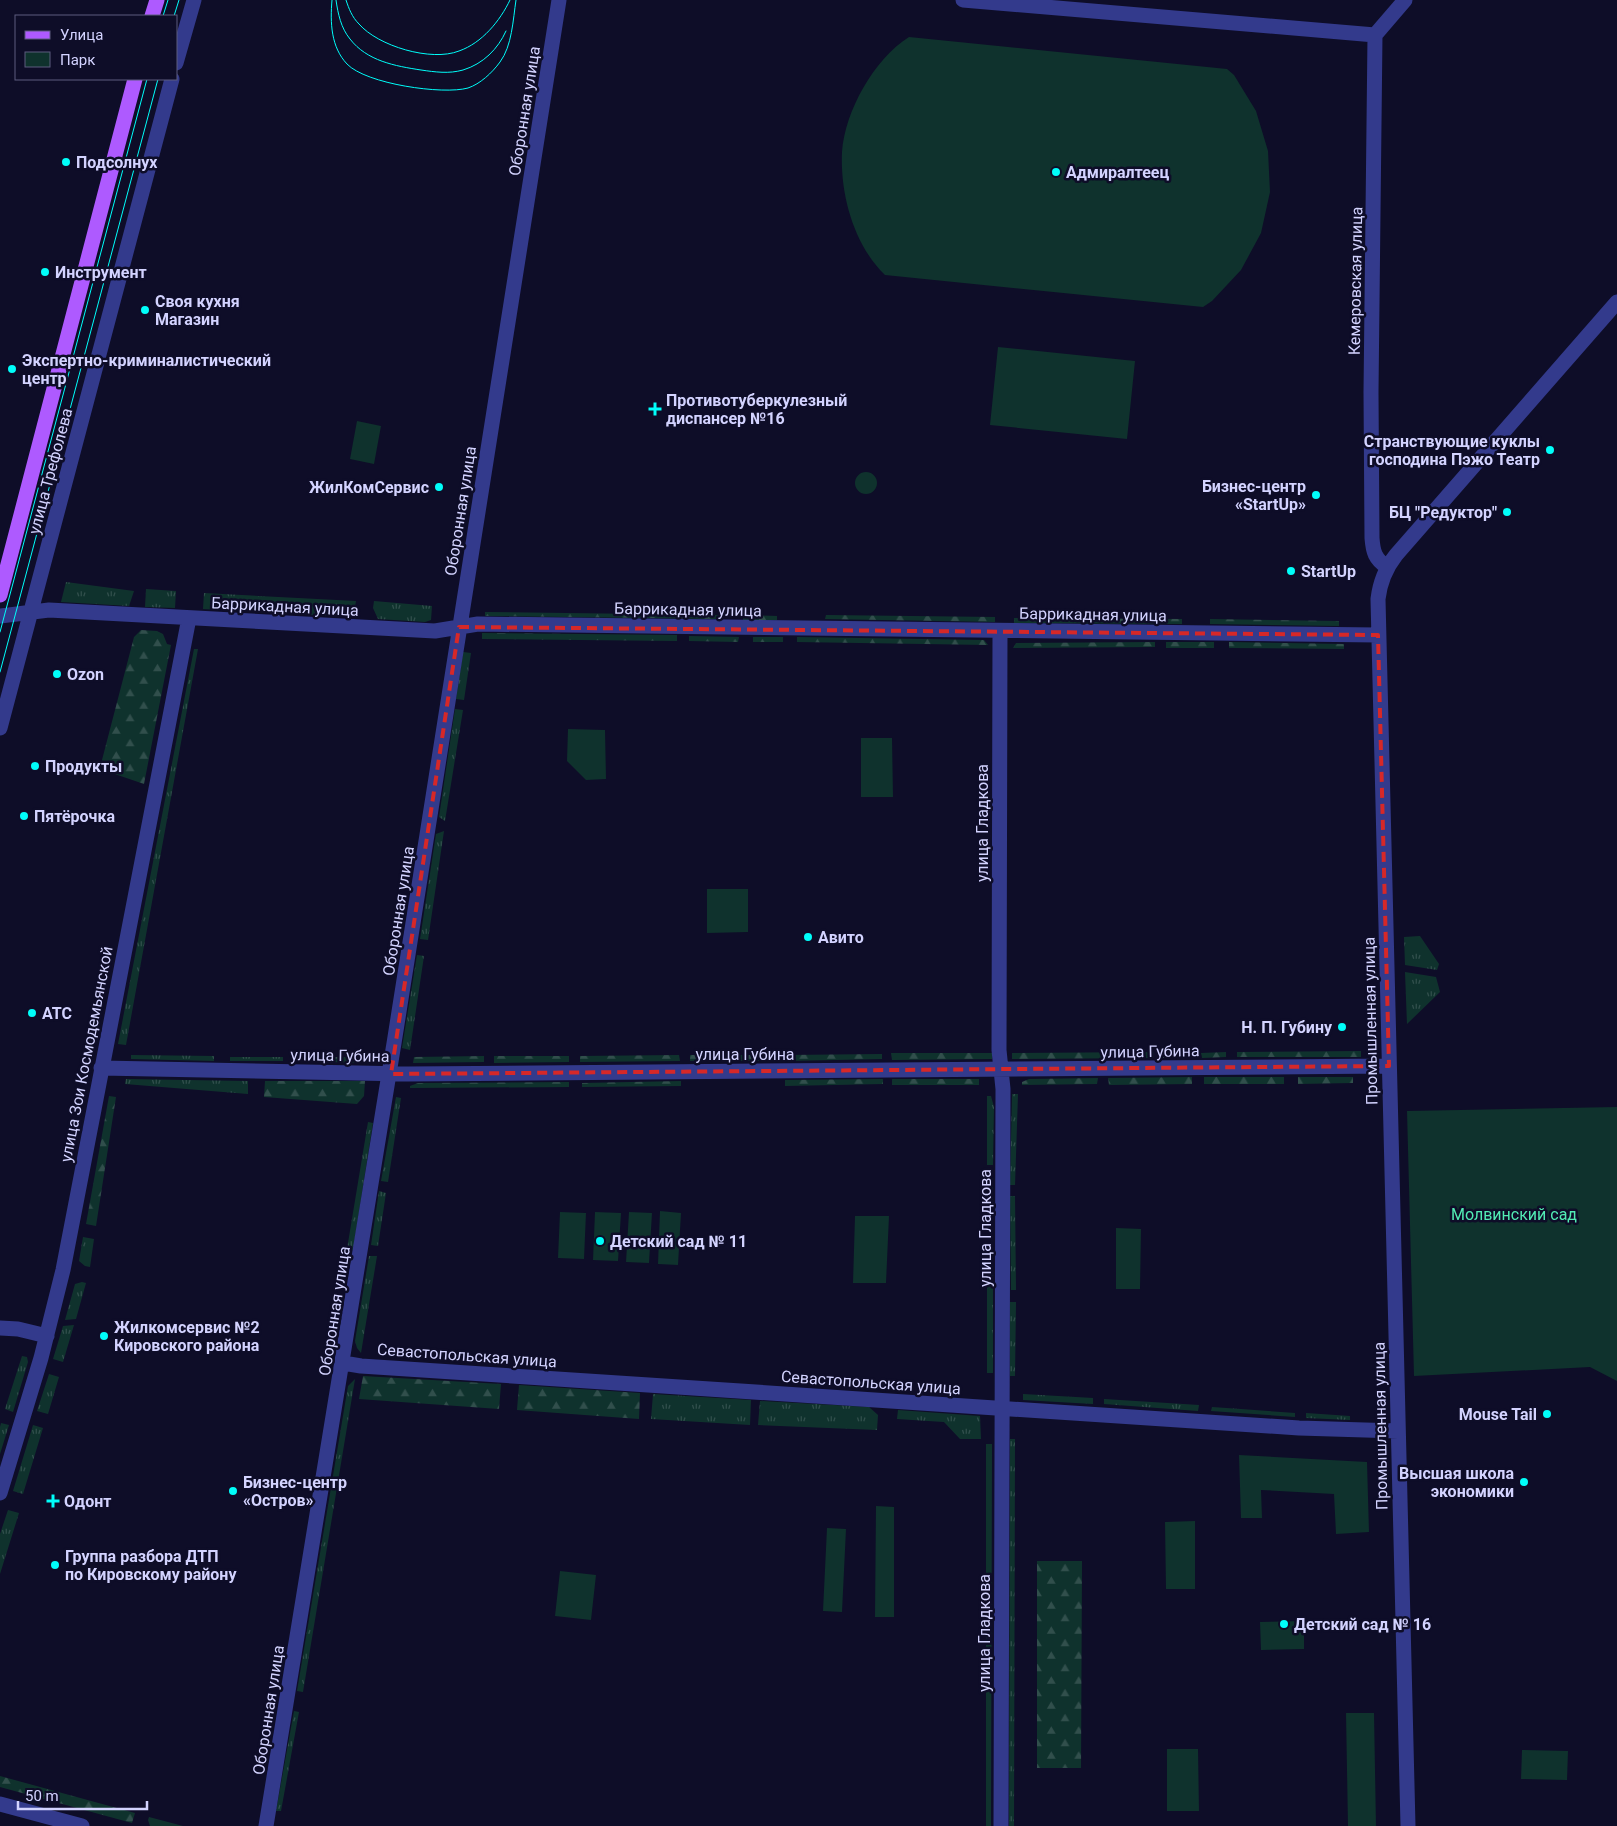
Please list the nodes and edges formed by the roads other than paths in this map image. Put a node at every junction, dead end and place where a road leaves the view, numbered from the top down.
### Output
1 (157, 0) edge
2 (194, 0) edge
3 (559, 0) edge
4 (963, 0) edge
5 (1405, 0) edge
6 (152, 15) edge
7 (1375, 35) junction
8 (178, 56) edge
9 (135, 80) edge
10 (172, 80) edge
11 (1617, 302) edge
12 (1387, 567) junction
13 (0, 595) edge
14 (31, 612) junction
15 (0, 616) edge
16 (189, 618) junction
17 (459, 627) junction
18 (1000, 631) junction
19 (1378, 635) junction
20 (0, 728) edge
21 (1389, 1066) junction
22 (101, 1068) junction
23 (1001, 1070) junction
24 (390, 1074) junction
25 (0, 1328) edge
26 (47, 1336) junction
27 (343, 1363) junction
28 (1002, 1408) junction
29 (1398, 1432) junction
30 (0, 1493) edge
31 (0, 1804) edge
32 (82, 1826) edge
33 (266, 1826) edge
34 (1001, 1826) edge
35 (1408, 1826) edge

1 - 6 main road
2 - 8 street
3 - 17 street, Оборонная улица
4 - 7 street
5 - 7 street
7 - 12 street, Кемеровская улица
9 - 13 main road, улица Трефолева
10 - 14 street, улица Трефолева
11 - 12 street, Промышленная улица
12 - 19 street, Промышленная улица
14 - 15 street, Баррикадная улица
14 - 16 street, Баррикадная улица
14 - 20 street, улица Трефолева
16 - 17 street, Баррикадная улица
16 - 22 street, улица Зои Космодемьянской
17 - 18 street, Баррикадная улица
17 - 24 street, Оборонная улица
18 - 19 street, Баррикадная улица
18 - 23 street, улица Гладкова
19 - 21 street, Промышленная улица
21 - 23 street, улица Губина
21 - 29 street, Промышленная улица
22 - 24 street, улица Губина
22 - 26 street, улица Зои Космодемьянской
23 - 24 street, улица Губина
23 - 28 street, улица Гладкова
24 - 27 street, Оборонная улица
25 - 26 street
26 - 30 street, улица Зои Космодемьянской
27 - 28 street, Севастопольская улица
27 - 33 street, Оборонная улица
28 - 29 street, Севастопольская улица
28 - 34 street, улица Гладкова
29 - 35 street, Промышленная улица
31 - 32 street

